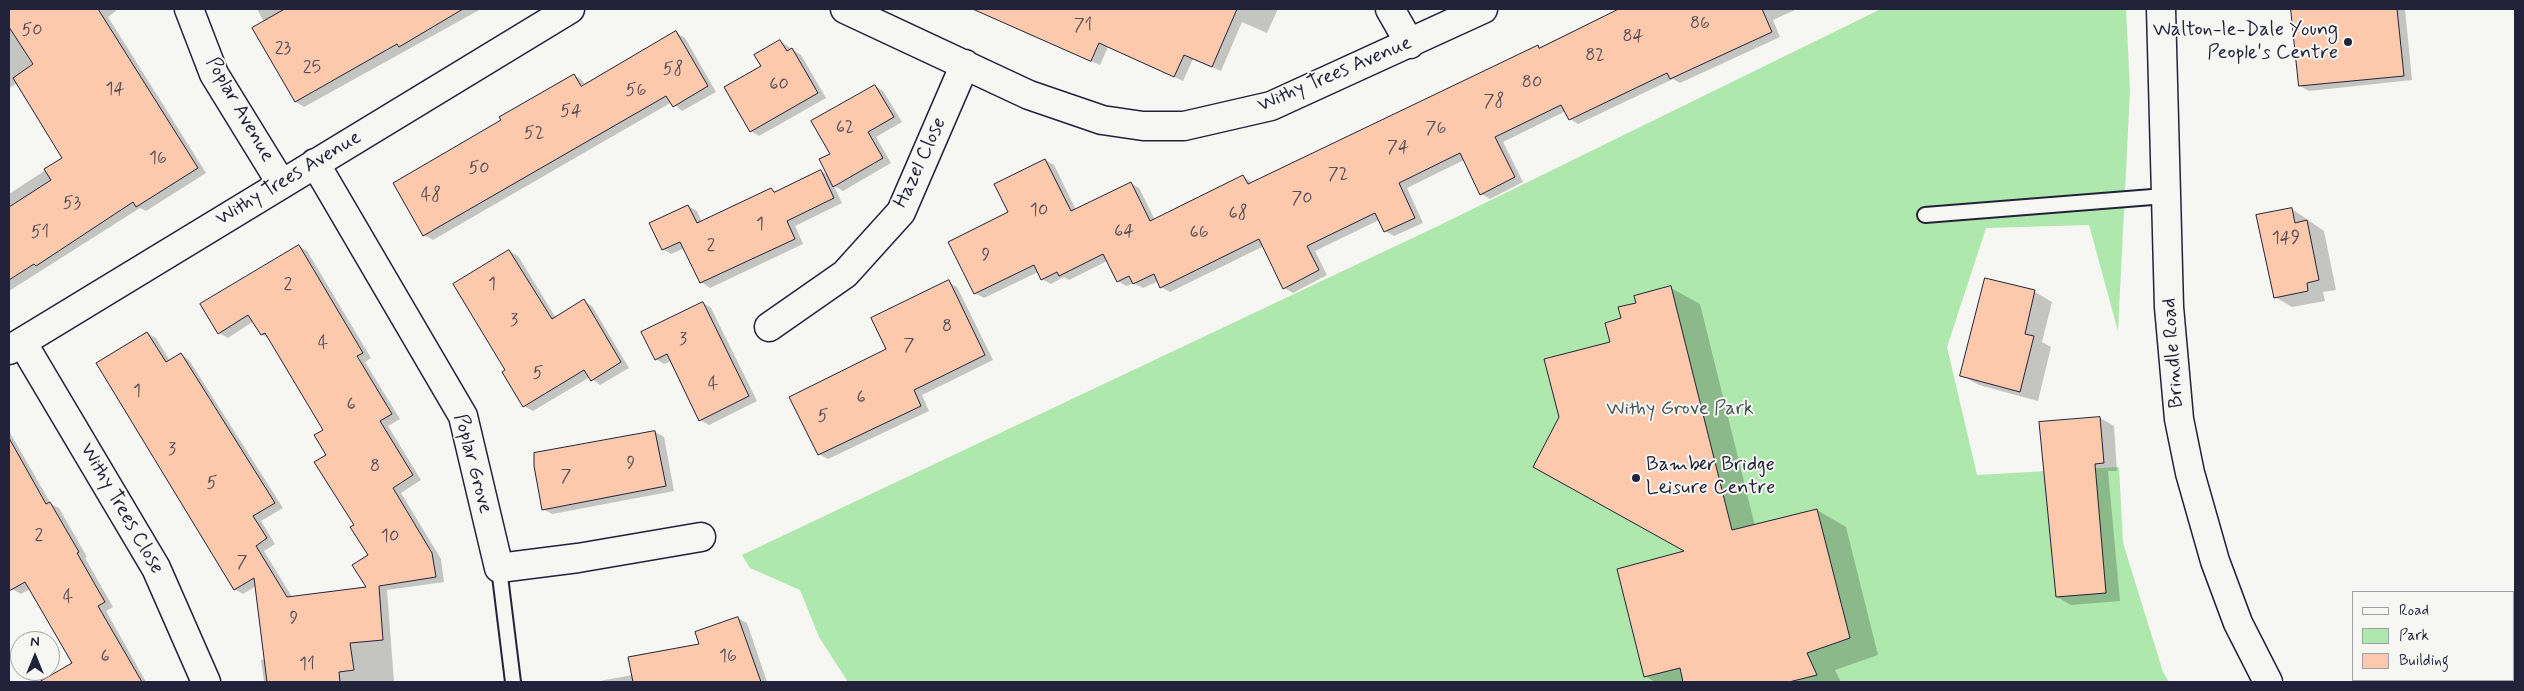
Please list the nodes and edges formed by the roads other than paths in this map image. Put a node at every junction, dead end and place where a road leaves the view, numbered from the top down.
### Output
1 (189, 9) edge
2 (570, 9) edge
3 (845, 9) edge
4 (1390, 9) edge
5 (1483, 9) edge
6 (2161, 9) edge
7 (1410, 44) junction
8 (965, 64) junction
9 (315, 162) junction
10 (281, 183) junction
11 (2165, 196) junction
12 (1925, 215) dead end
13 (769, 328) dead end
14 (16, 346) edge
15 (701, 537) dead end
16 (499, 568) junction
17 (206, 682) edge
18 (513, 682) edge
19 (2268, 682) edge

1 - 10 street, Poplar Avenue
2 - 9 street, Withy Trees Avenue
3 - 8 street, Withy Trees Avenue
4 - 7 street
5 - 7 street, Withy Trees Avenue
6 - 11 street, Brindle Road
7 - 8 street, Withy Trees Avenue
8 - 13 street, Hazel Close
9 - 10 street, Withy Trees Avenue
9 - 16 street, Poplar Grove
10 - 14 street, Withy Trees Avenue
11 - 12 lane
11 - 19 street, Brindle Road
14 - 17 street, Withy Trees Close
15 - 16 street
16 - 18 lane

